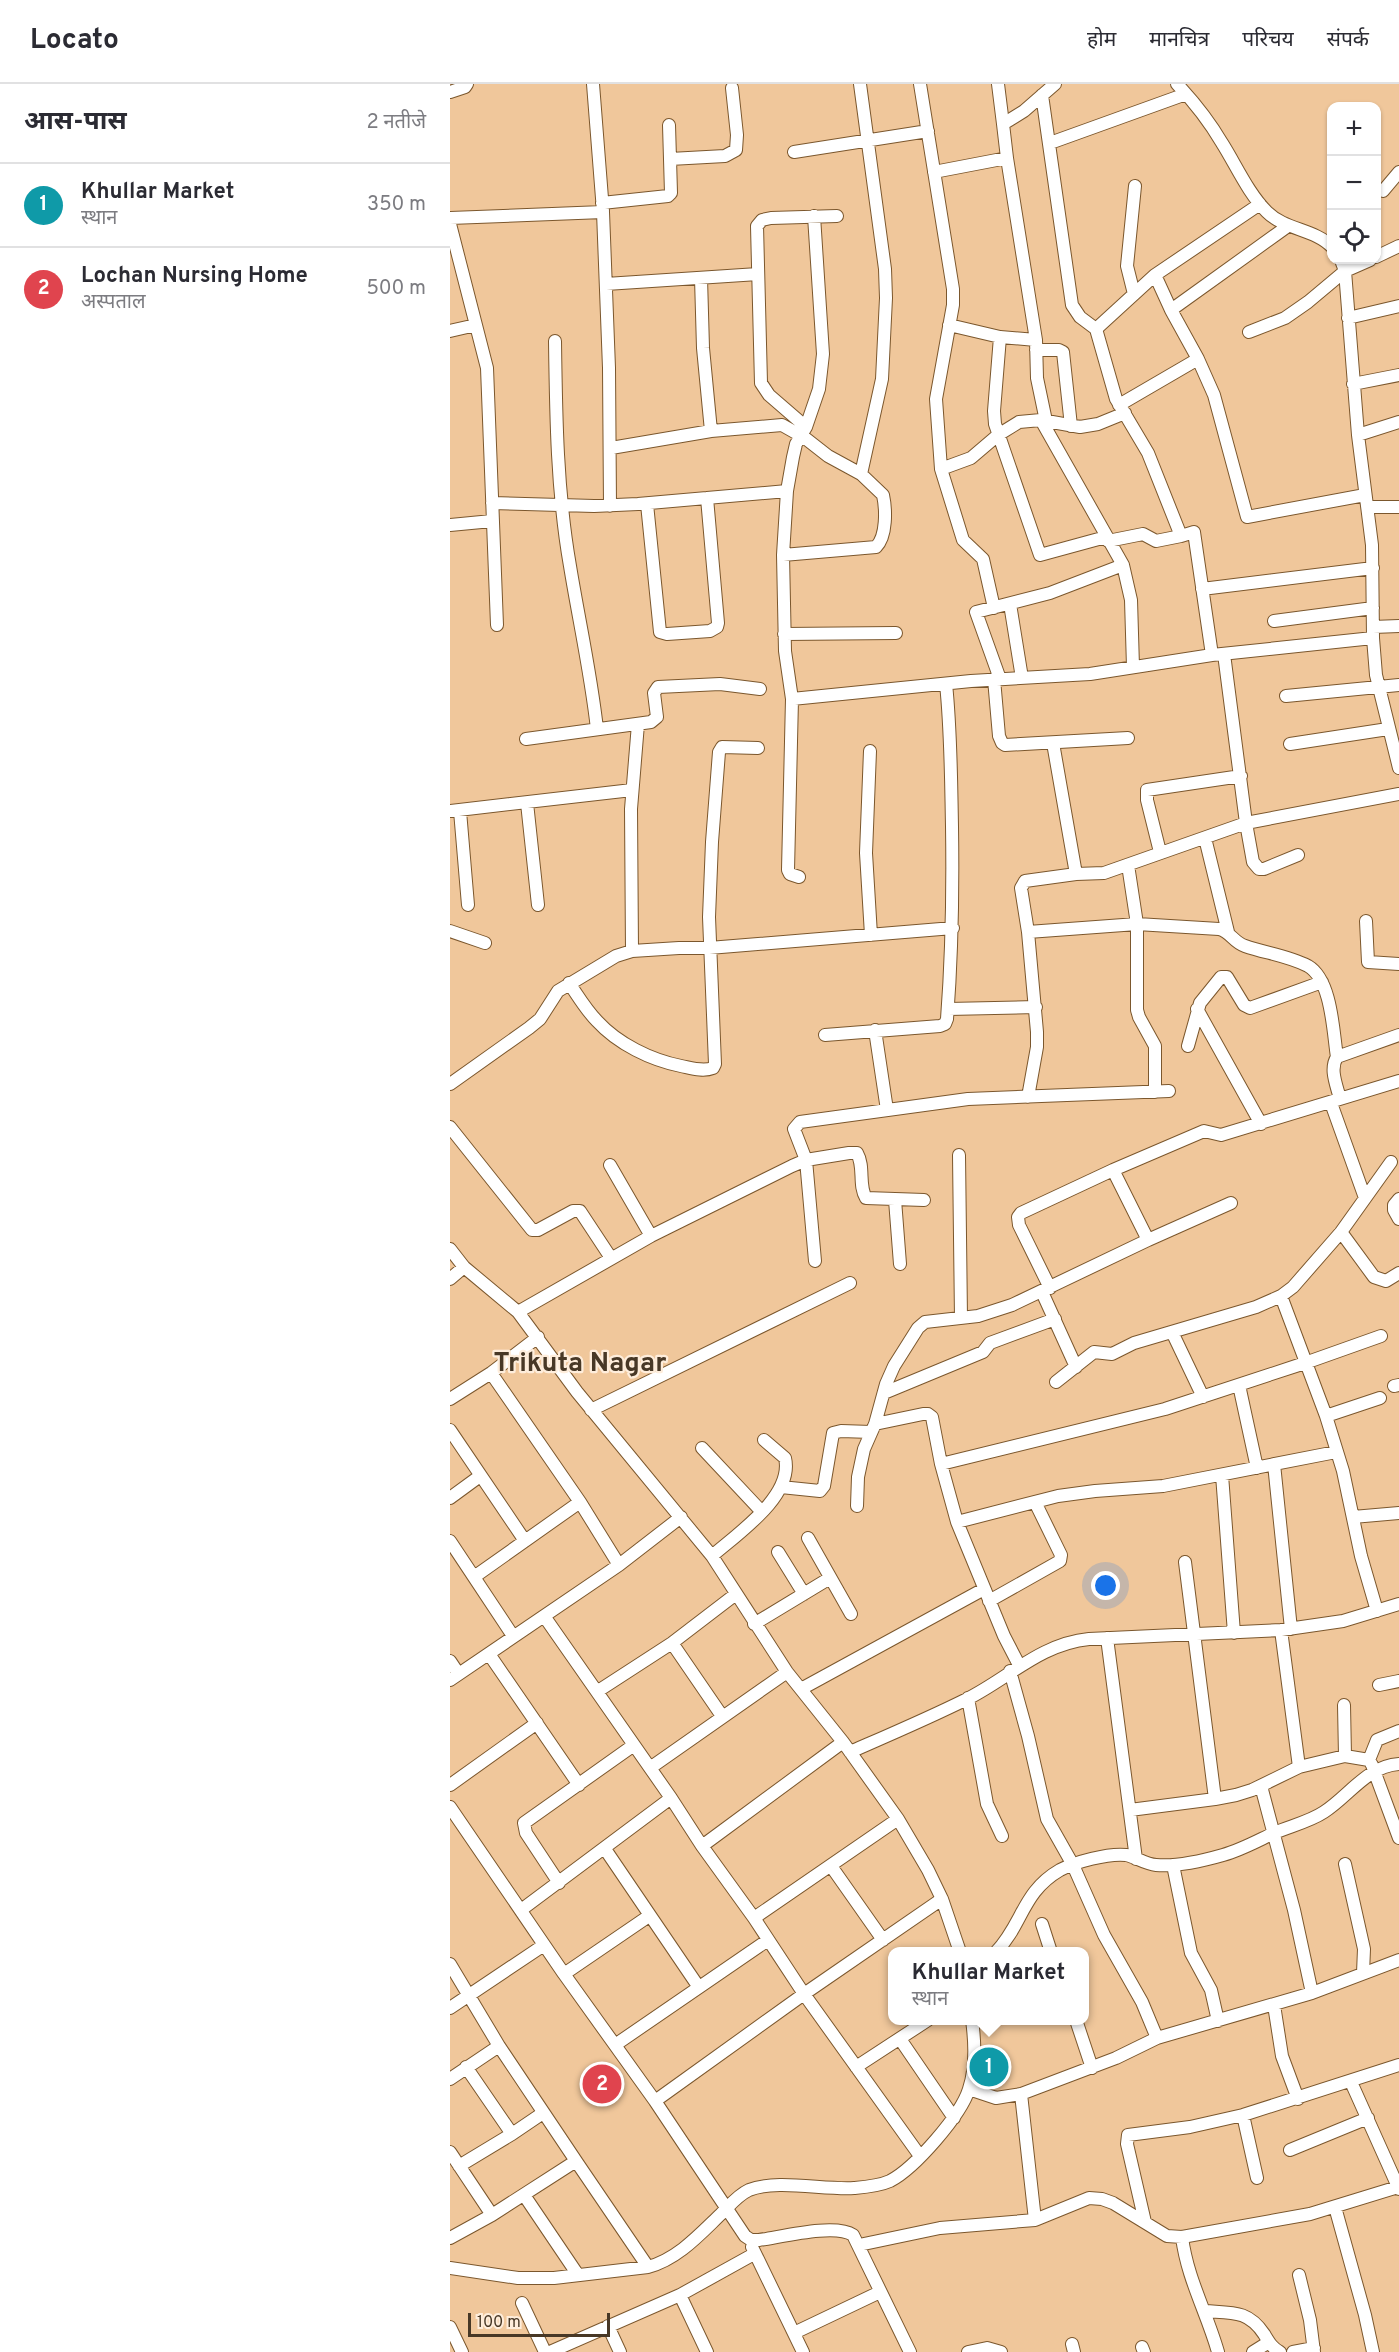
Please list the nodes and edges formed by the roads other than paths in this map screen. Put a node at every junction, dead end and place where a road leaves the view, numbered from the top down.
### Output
1 (467, 84) edge
2 (593, 84) edge
3 (860, 84) edge
4 (920, 84) edge
5 (999, 84) edge
6 (1055, 84) edge
7 (732, 88) dead end
8 (1181, 89) edge
9 (450, 92) edge
10 (1042, 95) junction
11 (1003, 124) junction
12 (669, 125) dead end
13 (928, 131) junction
14 (869, 141) junction
15 (1050, 143) junction
16 (794, 152) dead end
17 (1006, 158) junction
18 (670, 159) junction
19 (934, 172) junction
20 (1399, 172) edge
21 (1135, 186) dead end
22 (1383, 191) dead end
23 (1260, 204) junction
24 (603, 208) junction
25 (814, 216) junction
26 (837, 216) dead end
27 (450, 218) edge
28 (450, 224) edge
29 (1288, 226) junction
30 (1327, 244) edge
31 (1399, 246) edge
32 (1381, 255) edge
33 (1343, 265) edge
34 (758, 274) junction
35 (1155, 275) junction
36 (700, 278) junction
37 (606, 284) junction
38 (1134, 294) junction
39 (1399, 306) edge
40 (1171, 310) junction
41 (1348, 318) junction
42 (477, 325) junction
43 (949, 325) junction
44 (1096, 329) junction
45 (450, 331) edge
46 (1249, 332) dead end
47 (1000, 337) junction
48 (555, 341) dead end
49 (1036, 345) junction
50 (1198, 359) junction
51 (1399, 375) edge
52 (1353, 384) junction
53 (1122, 409) junction
54 (1044, 421) junction
55 (1399, 422) edge
56 (1071, 426) junction
57 (711, 431) junction
58 (804, 431) junction
59 (998, 435) junction
60 (1358, 435) junction
61 (611, 448) junction
62 (941, 469) junction
63 (861, 474) junction
64 (787, 491) junction
65 (707, 498) junction
66 (1366, 501) junction
67 (492, 502) junction
68 (647, 504) junction
69 (610, 506) junction
70 (563, 507) junction
71 (1399, 507) edge
72 (492, 521) junction
73 (450, 525) edge
74 (1181, 536) junction
75 (1107, 539) junction
76 (783, 555) junction
77 (1123, 565) junction
78 (1373, 568) junction
79 (1202, 589) junction
80 (1010, 604) junction
81 (994, 608) junction
82 (1373, 608) junction
83 (1274, 621) dead end
84 (497, 625) dead end
85 (1399, 626) edge
86 (1373, 632) junction
87 (896, 633) dead end
88 (784, 634) junction
89 (1218, 655) junction
90 (1133, 667) junction
91 (1022, 678) junction
92 (997, 679) junction
93 (946, 684) junction
94 (1378, 685) junction
95 (1399, 685) edge
96 (760, 689) dead end
97 (1286, 696) dead end
98 (792, 699) junction
99 (638, 724) junction
100 (597, 729) junction
101 (1388, 729) junction
102 (1128, 738) dead end
103 (526, 739) dead end
104 (1053, 743) junction
105 (1290, 744) dead end
106 (758, 748) dead end
107 (870, 751) dead end
108 (1397, 755) edge
109 (1399, 768) edge
110 (1241, 776) junction
111 (632, 790) junction
112 (1399, 794) edge
113 (527, 803) junction
114 (455, 811) edge
115 (1246, 823) junction
116 (1205, 838) junction
117 (1160, 852) junction
118 (1298, 855) dead end
119 (1128, 866) junction
120 (1076, 874) junction
121 (799, 877) dead end
122 (468, 905) dead end
123 (538, 905) dead end
124 (1366, 921) dead end
125 (1137, 924) junction
126 (953, 928) junction
127 (450, 931) edge
128 (1029, 932) junction
129 (1228, 932) junction
130 (872, 935) junction
131 (485, 943) dead end
132 (710, 948) junction
133 (632, 951) junction
134 (1399, 964) edge
135 (1322, 982) junction
136 (569, 983) junction
137 (1036, 1007) junction
138 (948, 1009) junction
139 (1197, 1009) junction
140 (875, 1030) junction
141 (825, 1035) dead end
142 (1399, 1035) edge
143 (1188, 1046) dead end
144 (1337, 1058) junction
145 (1399, 1081) edge
146 (450, 1084) edge
147 (1169, 1091) dead end
148 (1155, 1092) junction
149 (1028, 1097) junction
150 (1336, 1101) junction
151 (887, 1110) junction
152 (1261, 1124) junction
153 (450, 1127) edge
154 (959, 1155) dead end
155 (807, 1160) junction
156 (1391, 1162) dead end
157 (610, 1165) dead end
158 (1113, 1170) junction
159 (1365, 1198) junction
160 (1399, 1199) edge
161 (895, 1200) junction
162 (924, 1200) dead end
163 (1231, 1203) dead end
164 (1399, 1219) edge
165 (1341, 1232) junction
166 (651, 1236) junction
167 (1148, 1240) junction
168 (450, 1249) edge
169 (611, 1258) junction
170 (815, 1261) dead end
171 (900, 1264) dead end
172 (464, 1267) junction
173 (1399, 1273) edge
174 (450, 1279) edge
175 (850, 1283) dead end
176 (1046, 1290) junction
177 (1281, 1296) junction
178 (518, 1312) junction
179 (961, 1318) junction
180 (1055, 1319) junction
181 (1172, 1332) junction
182 (1381, 1336) dead end
183 (538, 1337) junction
184 (1305, 1363) junction
185 (1076, 1367) junction
186 (491, 1373) junction
187 (1056, 1382) dead end
188 (1239, 1385) junction
189 (884, 1393) junction
190 (1203, 1397) junction
191 (1380, 1398) dead end
192 (450, 1399) edge
193 (591, 1410) junction
194 (1326, 1416) junction
195 (873, 1428) junction
196 (450, 1430) edge
197 (764, 1440) dead end
198 (702, 1448) dead end
199 (1336, 1452) junction
200 (941, 1464) junction
201 (1274, 1464) junction
202 (1257, 1468) junction
203 (1222, 1475) junction
204 (480, 1476) junction
205 (781, 1487) junction
206 (450, 1498) edge
207 (580, 1502) junction
208 (1035, 1502) junction
209 (857, 1506) dead end
210 (762, 1512) junction
211 (1399, 1513) edge
212 (1353, 1517) junction
213 (681, 1518) junction
214 (957, 1522) junction
215 (808, 1538) dead end
216 (450, 1541) edge
217 (525, 1541) junction
218 (778, 1552) dead end
219 (712, 1556) junction
220 (1185, 1563) dead end
221 (619, 1565) junction
222 (474, 1577) junction
223 (830, 1578) junction
224 (736, 1594) junction
225 (804, 1594) junction
226 (987, 1595) junction
227 (1399, 1604) edge
228 (1377, 1611) junction
229 (851, 1614) dead end
230 (544, 1616) junction
231 (754, 1624) junction
232 (1286, 1630) junction
233 (1234, 1633) junction
234 (1194, 1635) junction
235 (513, 1636) junction
236 (1107, 1638) junction
237 (672, 1643) junction
238 (489, 1654) junction
239 (450, 1661) edge
240 (1014, 1668) junction
241 (787, 1672) junction
242 (454, 1676) edge
243 (1399, 1681) edge
244 (1379, 1685) dead end
245 (801, 1689) junction
246 (598, 1691) junction
247 (968, 1698) junction
248 (1344, 1705) dead end
249 (722, 1716) junction
250 (537, 1723) junction
251 (1399, 1731) edge
252 (634, 1745) junction
253 (846, 1747) junction
254 (1345, 1756) junction
255 (1399, 1764) edge
256 (1371, 1766) junction
257 (1299, 1767) junction
258 (650, 1768) junction
259 (450, 1785) edge
260 (579, 1785) junction
261 (1261, 1786) junction
262 (671, 1798) junction
263 (1215, 1799) junction
264 (450, 1807) edge
265 (1130, 1810) junction
266 (898, 1819) junction
267 (1274, 1833) junction
268 (1002, 1836) dead end
269 (1399, 1838) edge
270 (702, 1846) junction
271 (605, 1849) junction
272 (1137, 1859) junction
273 (1345, 1864) dead end
274 (1073, 1865) junction
275 (1173, 1865) junction
276 (831, 1866) junction
277 (559, 1883) junction
278 (942, 1899) junction
279 (521, 1910) junction
280 (649, 1916) junction
281 (754, 1917) junction
282 (1041, 1924) dead end
283 (768, 1940) junction
284 (883, 1940) junction
285 (544, 1945) junction
286 (958, 1947) edge
287 (1000, 1947) edge
288 (1049, 1947) edge
289 (1399, 1960) edge
290 (450, 1964) edge
291 (1363, 1973) junction
292 (564, 1974) junction
293 (698, 1986) junction
294 (804, 1994) junction
295 (1312, 1994) junction
296 (470, 1996) junction
297 (1274, 2005) junction
298 (450, 2008) edge
299 (1218, 2020) junction
300 (921, 2025) edge
301 (972, 2025) edge
302 (1078, 2025) edge
303 (1157, 2038) junction
304 (900, 2039) junction
305 (615, 2045) junction
306 (499, 2046) junction
307 (1399, 2065) edge
308 (466, 2067) junction
309 (856, 2067) junction
310 (1092, 2068) junction
311 (450, 2079) edge
312 (1351, 2082) junction
313 (969, 2089) junction
314 (1021, 2094) junction
315 (1298, 2099) junction
316 (655, 2101) junction
317 (543, 2113) junction
318 (1243, 2115) junction
319 (954, 2118) junction
320 (1368, 2118) junction
321 (512, 2134) junction
322 (1290, 2150) dead end
323 (450, 2152) edge
324 (920, 2156) junction
325 (1393, 2158) edge
326 (576, 2161) junction
327 (459, 2166) junction
328 (1257, 2178) dead end
329 (1399, 2188) edge
330 (524, 2195) junction
331 (1335, 2207) junction
332 (726, 2209) junction
333 (492, 2215) junction
334 (1035, 2220) junction
335 (1145, 2222) junction
336 (1182, 2237) junction
337 (450, 2238) edge
338 (748, 2238) junction
339 (859, 2245) junction
340 (754, 2254) junction
341 (648, 2266) junction
342 (450, 2268) edge
343 (578, 2275) junction
344 (1299, 2275) dead end
345 (880, 2292) junction
346 (680, 2295) junction
347 (522, 2303) dead end
348 (1207, 2316) junction
349 (608, 2326) junction
350 (450, 2327) edge
351 (794, 2332) junction
352 (1269, 2342) junction
353 (1314, 2350) edge
354 (462, 2352) edge
355 (545, 2352) edge
356 (550, 2352) edge
357 (620, 2352) edge
358 (707, 2352) edge
359 (803, 2352) edge
360 (910, 2352) edge
361 (968, 2352) edge
362 (1001, 2352) edge
363 (1218, 2352) edge
364 (1253, 2352) edge
365 (1280, 2352) edge
366 (1293, 2352) edge
367 (1373, 2352) edge

1 - 9 street
2 - 24 street
3 - 14 street
4 - 13 street
5 - 11 street
6 - 10 street
7 - 18 street
8 - 15 street
8 - 23 street
10 - 11 street
10 - 15 street
11 - 17 street
12 - 18 street
13 - 14 street
13 - 19 street
14 - 16 street
14 - 63 street
15 - 44 street
17 - 19 street
17 - 49 street
18 - 24 street
19 - 43 street
20 - 22 street
21 - 38 street
23 - 29 street
23 - 35 street
24 - 27 street
24 - 37 street
25 - 26 street
25 - 34 street
25 - 58 street
28 - 42 street
29 - 30 street
29 - 40 street
31 - 32 street
33 - 41 street
33 - 46 street
34 - 36 street
34 - 58 street
35 - 38 street
35 - 40 street
36 - 37 street
36 - 57 street
37 - 61 street
38 - 44 street
39 - 41 street
40 - 50 street
41 - 52 street
42 - 45 street
42 - 67 street
43 - 47 street
43 - 62 street
44 - 53 street
47 - 49 street
47 - 59 street
48 - 70 street
49 - 54 street
49 - 56 street
50 - 53 street
50 - 66 street
51 - 52 street
52 - 60 street
53 - 56 street
53 - 74 street
54 - 56 street
54 - 59 street
54 - 75 street
55 - 60 street
57 - 58 street
57 - 61 street
58 - 63 street
58 - 64 street
59 - 62 street
59 - 75 street
60 - 66 street
61 - 69 street
62 - 81 street
63 - 76 street
64 - 65 street
64 - 76 street
65 - 68 street
65 - 68 street
66 - 71 street
66 - 78 street
67 - 70 street
67 - 72 street
68 - 69 street
69 - 70 street
70 - 100 street
72 - 73 street
72 - 84 street
74 - 75 street
74 - 79 street
75 - 77 street
76 - 88 street
77 - 80 street
77 - 90 street
78 - 79 street
78 - 82 street
79 - 89 street
80 - 81 street
80 - 91 street
81 - 92 street
82 - 83 street
82 - 86 street
85 - 86 street
86 - 89 street
86 - 94 street
87 - 88 street
88 - 98 street
89 - 90 street
89 - 110 street
90 - 91 street
91 - 92 street
92 - 93 street
92 - 104 street
93 - 98 street
93 - 126 street
94 - 95 street
94 - 97 street
94 - 101 street
96 - 99 street
98 - 121 street
99 - 100 street
99 - 111 street
100 - 103 street
101 - 105 street
101 - 108 street
102 - 104 street
104 - 120 street
106 - 132 street
107 - 130 street
108 - 109 street
110 - 115 street
110 - 117 street
111 - 113 street
111 - 133 street
112 - 115 street
113 - 114 street
113 - 123 street
114 - 122 street
115 - 116 street
115 - 118 street
116 - 117 street
116 - 129 street
117 - 119 street
119 - 120 street
119 - 125 street
120 - 128 street
124 - 134 street
125 - 128 street
125 - 129 street
125 - 148 street
126 - 130 street
126 - 138 street
127 - 131 street
128 - 137 street
129 - 135 street
130 - 132 street
132 - 133 street
132 - 136 street
133 - 136 street
135 - 139 street
135 - 144 street
136 - 146 street
137 - 138 street
137 - 149 street
138 - 140 street
139 - 143 street
139 - 152 street
140 - 141 street
140 - 151 street
142 - 144 street
144 - 150 street
145 - 150 street
147 - 148 street
148 - 149 street
149 - 151 street
150 - 152 street
150 - 159 street
151 - 155 street
152 - 158 street
153 - 169 street
154 - 179 street
155 - 161 street
155 - 166 street
155 - 170 street
156 - 159 street
157 - 166 street
158 - 167 street
158 - 176 street
159 - 165 street
160 - 164 street
161 - 162 street
161 - 171 street
163 - 167 street
165 - 173 street
165 - 177 street
166 - 169 street
167 - 176 street
168 - 172 street
169 - 178 street
172 - 174 street
172 - 178 street
175 - 193 street
176 - 179 street
176 - 180 street
177 - 181 street
177 - 184 street
178 - 183 street
179 - 189 street
180 - 185 street
180 - 189 street
181 - 185 street
181 - 190 street
182 - 184 street
183 - 186 street
183 - 193 street
184 - 188 street
184 - 194 street
185 - 187 street
186 - 192 street
186 - 207 street
188 - 190 street
188 - 202 street
189 - 195 street
190 - 200 street
191 - 194 street
193 - 213 street
194 - 199 street
195 - 200 street
195 - 205 street
195 - 209 street
196 - 204 street
197 - 205 street
198 - 210 street
199 - 201 street
199 - 212 street
200 - 214 street
201 - 202 street
201 - 232 street
202 - 203 street
203 - 208 street
203 - 233 street
204 - 206 street
204 - 217 street
205 - 210 street
207 - 217 street
207 - 221 street
208 - 214 street
208 - 226 street
210 - 219 street
211 - 212 street
212 - 228 street
213 - 219 street
213 - 221 street
214 - 226 street
215 - 223 street
216 - 222 street
217 - 222 street
218 - 225 street
219 - 224 street
220 - 234 street
221 - 230 street
222 - 235 street
223 - 225 street
223 - 229 street
224 - 231 street
224 - 237 street
225 - 231 street
226 - 240 street
226 - 245 street
227 - 228 street
228 - 232 street
230 - 235 street
230 - 246 street
231 - 241 street
232 - 233 street
232 - 257 street
233 - 234 street
234 - 236 street
234 - 263 street
235 - 238 street
236 - 240 street
236 - 265 street
237 - 246 street
237 - 249 street
238 - 242 street
238 - 250 street
239 - 242 street
240 - 247 street
240 - 274 street
241 - 245 street
241 - 249 street
243 - 244 street
245 - 253 street
246 - 252 street
247 - 253 street
247 - 268 street
248 - 254 street
249 - 258 street
250 - 259 street
250 - 260 street
251 - 256 street
252 - 258 street
252 - 260 street
253 - 266 street
253 - 270 street
254 - 256 street
254 - 257 street
255 - 256 street
256 - 267 street
256 - 269 street
257 - 261 street
258 - 262 street
260 - 277 street
261 - 263 street
261 - 267 street
262 - 270 street
262 - 271 street
263 - 265 street
264 - 279 street
265 - 272 street
266 - 276 street
266 - 278 street
267 - 275 street
267 - 295 street
270 - 281 street
271 - 277 street
271 - 280 street
272 - 274 street
272 - 275 street
273 - 291 street
274 - 287 street
274 - 303 street
275 - 299 street
276 - 281 street
276 - 284 street
277 - 279 street
278 - 284 street
278 - 286 street
279 - 285 street
280 - 292 street
280 - 293 street
281 - 283 street
282 - 288 street
283 - 293 street
283 - 294 street
284 - 294 street
285 - 292 street
285 - 296 street
289 - 291 street
290 - 296 street
291 - 295 street
292 - 305 street
293 - 305 street
294 - 309 street
294 - 316 street
295 - 297 street
296 - 298 street
296 - 306 street
297 - 299 street
297 - 315 street
299 - 303 street
300 - 304 street
301 - 313 street
302 - 310 street
303 - 310 street
304 - 309 street
304 - 319 street
305 - 316 street
306 - 308 street
306 - 317 street
307 - 312 street
308 - 311 street
308 - 321 street
309 - 324 street
310 - 314 street
312 - 315 street
312 - 320 street
313 - 314 street
313 - 319 street
314 - 334 street
315 - 318 street
316 - 332 street
317 - 321 street
317 - 326 street
318 - 328 street
318 - 335 street
319 - 324 street
320 - 322 street
320 - 325 street
321 - 327 street
323 - 327 street
324 - 332 street
325 - 329 street
326 - 330 street
326 - 341 street
327 - 333 street
329 - 331 street
330 - 333 street
330 - 343 street
331 - 336 street
331 - 367 street
332 - 338 street
332 - 341 street
333 - 337 street
334 - 335 street
334 - 339 street
335 - 336 street
336 - 348 street
338 - 339 street
338 - 340 street
339 - 345 street
340 - 346 street
340 - 351 street
341 - 343 street
342 - 343 street
344 - 353 street
345 - 351 street
345 - 360 street
346 - 349 street
346 - 358 street
347 - 355 street
348 - 352 street
348 - 363 street
349 - 356 street
349 - 357 street
350 - 354 street
351 - 359 street
352 - 364 street
352 - 365 street
353 - 366 street
361 - 362 street

